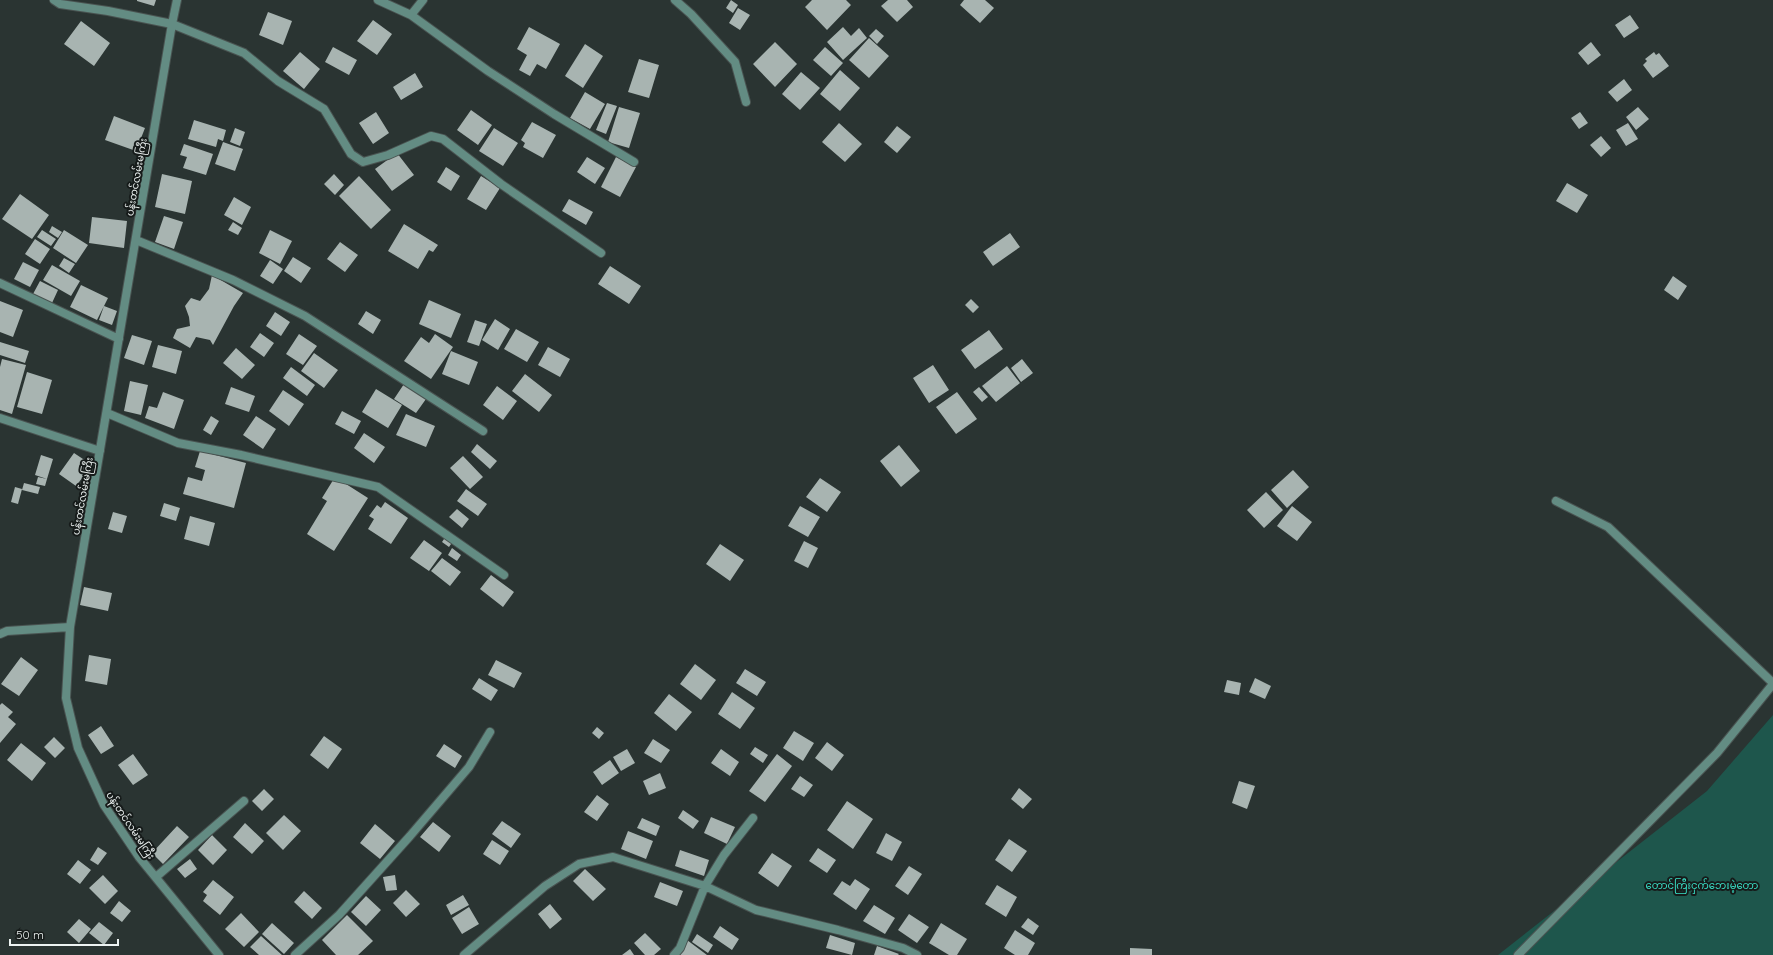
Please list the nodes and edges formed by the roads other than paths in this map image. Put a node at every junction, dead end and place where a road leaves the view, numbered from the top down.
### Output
1 (54, 0) edge
2 (178, 0) edge
3 (378, 0) edge
4 (423, 0) edge
5 (675, 0) edge
6 (412, 15) junction
7 (172, 24) junction
8 (746, 102) dead end
9 (634, 162) dead end
10 (136, 240) junction
11 (601, 253) dead end
12 (0, 283) edge
13 (119, 339) junction
14 (107, 413) junction
15 (0, 418) edge
16 (483, 431) dead end
17 (100, 451) junction
18 (1556, 501) dead end
19 (504, 575) dead end
20 (70, 627) junction
21 (0, 634) edge
22 (1773, 684) edge
23 (490, 732) dead end
24 (244, 801) dead end
25 (753, 818) dead end
26 (156, 878) junction
27 (705, 886) junction
28 (219, 955) edge
29 (295, 955) edge
30 (464, 955) edge
31 (674, 955) edge
32 (917, 955) edge
33 (1518, 955) edge

1 - 7 street
2 - 7 street, ပန်းတင်လမ်းမကြီး
3 - 6 street
4 - 6 street
5 - 8 street
6 - 9 street
7 - 10 street, ပန်းတင်လမ်းမကြီး
7 - 11 street
10 - 13 street, ပန်းတင်လမ်းမကြီး
10 - 16 street
12 - 13 street
13 - 14 street, ပန်းတင်လမ်းမကြီး
14 - 17 street, ပန်းတင်လမ်းမကြီး
14 - 19 street
15 - 17 street
17 - 20 street, ပန်းတင်လမ်းမကြီး
18 - 22 street
20 - 21 street
20 - 26 street, ပန်းတင်လမ်းမကြီး
22 - 33 street
23 - 29 street
24 - 26 street
25 - 27 street
26 - 28 street, ပန်းတင်လမ်းမကြီး
27 - 30 street
27 - 31 street
27 - 32 street

